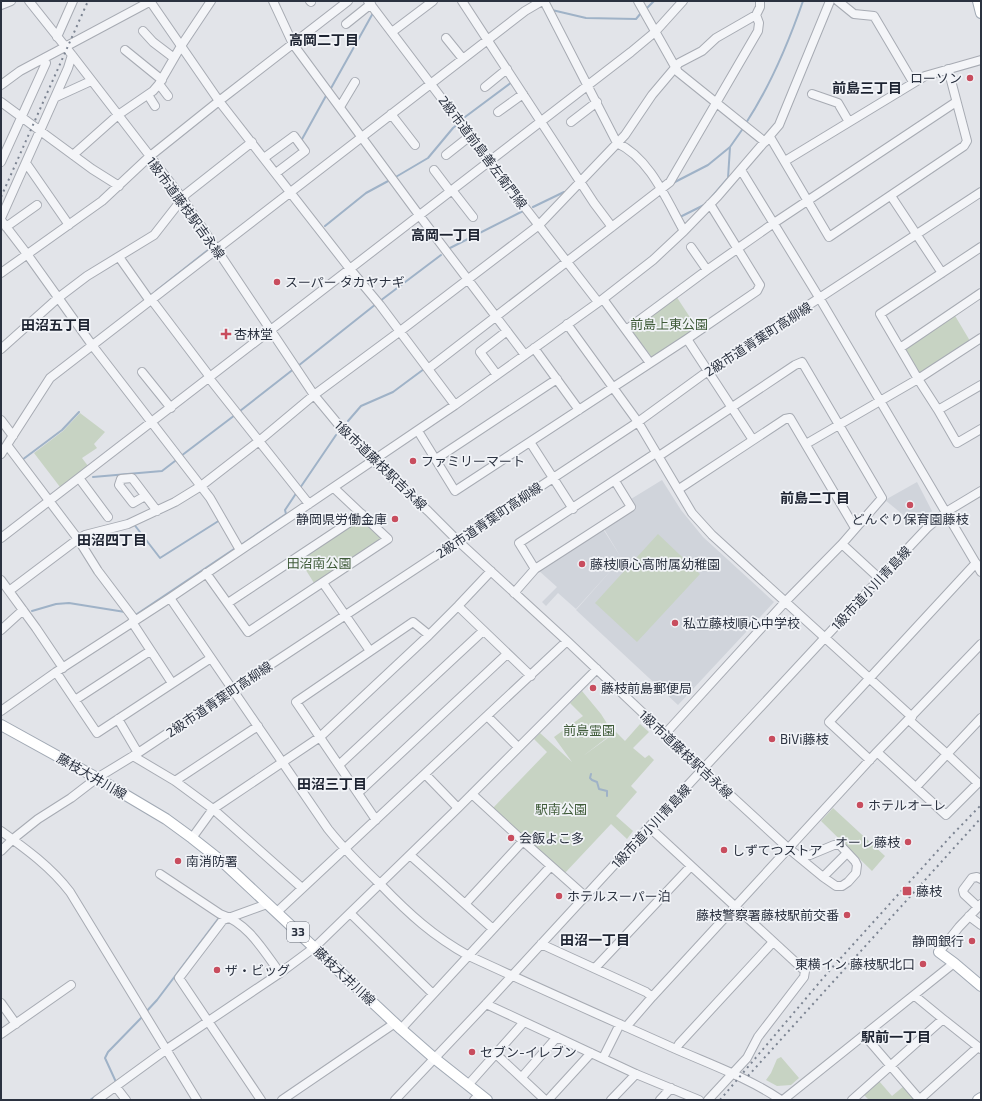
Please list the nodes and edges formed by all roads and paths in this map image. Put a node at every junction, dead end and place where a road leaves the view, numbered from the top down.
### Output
1 (11, 1) edge
2 (29, 1) edge
3 (73, 1) edge
4 (151, 1) edge
5 (211, 1) edge
6 (273, 1) edge
7 (348, 1) edge
8 (433, 1) edge
9 (462, 1) edge
10 (543, 1) edge
11 (638, 1) edge
12 (683, 1) edge
13 (760, 1) edge
14 (830, 1) edge
15 (838, 1) edge
16 (978, 1) edge
17 (370, 3) edge
18 (1, 5) edge
19 (981, 13) edge
20 (756, 15) junction
21 (346, 24) dead end
22 (143, 31) dead end
23 (392, 32) junction
24 (655, 32) junction
25 (57, 36) junction
26 (446, 38) dead end
27 (488, 40) junction
28 (293, 44) junction
29 (181, 46) junction
30 (66, 47) junction
31 (125, 50) dead end
32 (72, 54) junction
33 (174, 58) junction
34 (44, 59) junction
35 (462, 59) junction
36 (981, 60) edge
37 (675, 68) junction
38 (507, 69) junction
39 (948, 69) junction
40 (91, 81) junction
41 (160, 82) junction
42 (355, 82) dead end
43 (913, 82) junction
44 (431, 83) junction
45 (1, 85) edge
46 (587, 86) junction
47 (485, 87) dead end
48 (148, 94) junction
49 (523, 94) junction
50 (812, 94) dead end
51 (168, 96) dead end
52 (56, 97) junction
53 (219, 101) junction
54 (1, 102) edge
55 (597, 102) junction
56 (956, 102) junction
57 (716, 103) junction
58 (155, 106) dead end
59 (340, 107) junction
60 (498, 112) dead end
61 (391, 114) junction
62 (118, 115) junction
63 (22, 117) junction
64 (541, 121) junction
65 (571, 122) dead end
66 (849, 122) junction
67 (40, 130) junction
68 (470, 136) junction
69 (362, 137) junction
70 (767, 140) junction
71 (252, 142) junction
72 (617, 143) junction
73 (415, 145) dead end
74 (73, 155) junction
75 (446, 155) dead end
76 (149, 157) junction
77 (264, 158) junction
78 (489, 161) junction
79 (785, 161) junction
80 (1, 162) edge
81 (26, 163) junction
82 (434, 170) dead end
83 (741, 170) junction
84 (276, 173) junction
85 (580, 181) junction
86 (119, 186) junction
87 (661, 189) junction
88 (451, 190) junction
89 (291, 192) junction
90 (981, 192) edge
91 (890, 196) junction
92 (182, 199) junction
93 (808, 200) junction
94 (710, 204) junction
95 (37, 205) dead end
96 (419, 215) junction
97 (473, 217) dead end
98 (3, 221) edge
99 (774, 223) junction
100 (70, 224) junction
101 (539, 225) junction
102 (612, 226) junction
103 (684, 231) junction
104 (916, 234) junction
105 (691, 246) dead end
106 (981, 247) edge
107 (217, 249) junction
108 (738, 249) junction
109 (27, 254) junction
110 (119, 257) junction
111 (566, 262) junction
112 (350, 269) junction
113 (707, 270) junction
114 (1, 273) edge
115 (942, 274) junction
116 (468, 280) junction
117 (981, 293) edge
118 (58, 298) junction
119 (149, 298) junction
120 (820, 299) junction
121 (601, 300) junction
122 (496, 316) junction
123 (567, 324) junction
124 (270, 330) junction
125 (626, 330) junction
126 (507, 331) junction
127 (399, 332) junction
128 (981, 338) edge
129 (687, 339) junction
130 (90, 343) junction
131 (534, 348) junction
132 (900, 348) junction
133 (1, 349) edge
134 (525, 355) junction
135 (650, 363) junction
136 (428, 369) junction
137 (708, 371) junction
138 (142, 372) dead end
139 (497, 375) junction
140 (209, 378) junction
141 (557, 379) junction
142 (918, 379) junction
143 (981, 385) edge
144 (613, 387) junction
145 (314, 395) junction
146 (880, 402) junction
147 (455, 405) junction
148 (731, 407) junction
149 (171, 408) junction
150 (579, 410) junction
151 (938, 410) junction
152 (1, 420) edge
153 (638, 422) junction
154 (152, 423) junction
155 (839, 425) junction
156 (981, 429) edge
157 (418, 431) junction
158 (10, 433) junction
159 (753, 440) junction
160 (259, 441) junction
161 (530, 442) junction
162 (806, 444) junction
163 (7, 446) junction
164 (1, 454) edge
165 (658, 455) junction
166 (436, 459) junction
167 (374, 461) junction
168 (79, 478) junction
169 (553, 478) junction
170 (615, 481) junction
171 (200, 486) junction
172 (334, 488) junction
173 (679, 489) junction
174 (981, 491) edge
175 (145, 496) dead end
176 (49, 501) junction
177 (309, 504) junction
178 (573, 509) junction
179 (157, 511) junction
180 (946, 512) junction
181 (362, 514) junction
182 (108, 517) dead end
183 (855, 528) junction
184 (1, 538) edge
185 (78, 539) junction
186 (458, 541) junction
187 (842, 544) junction
188 (238, 547) junction
189 (976, 563) junction
190 (535, 569) junction
191 (491, 571) junction
192 (981, 572) edge
193 (206, 573) junction
194 (880, 579) junction
195 (1, 580) edge
196 (323, 583) junction
197 (9, 591) junction
198 (514, 593) junction
199 (170, 598) junction
200 (785, 602) junction
201 (228, 603) junction
202 (458, 606) junction
203 (23, 610) junction
204 (345, 615) junction
205 (133, 619) junction
206 (1, 630) edge
207 (483, 631) junction
208 (429, 635) junction
209 (825, 638) junction
210 (567, 641) junction
211 (981, 644) edge
212 (150, 651) junction
213 (370, 651) junction
214 (507, 654) junction
215 (211, 658) junction
216 (597, 669) junction
217 (60, 670) junction
218 (530, 676) junction
219 (868, 678) junction
220 (172, 683) junction
221 (233, 690) junction
222 (75, 700) junction
223 (1, 711) edge
224 (487, 716) junction
225 (910, 718) junction
226 (981, 718) edge
227 (118, 719) junction
228 (1, 725) edge
229 (258, 726) junction
230 (665, 734) junction
231 (320, 737) junction
232 (518, 747) junction
233 (878, 752) junction
234 (136, 754) junction
235 (947, 754) junction
236 (870, 760) junction
237 (282, 762) junction
238 (339, 765) junction
239 (703, 770) junction
240 (425, 774) junction
241 (97, 778) junction
242 (174, 781) junction
243 (916, 787) junction
244 (358, 793) junction
245 (472, 794) junction
246 (458, 808) junction
247 (213, 809) junction
248 (376, 820) junction
249 (649, 826) junction
250 (1, 831) edge
251 (192, 838) junction
252 (13, 839) junction
253 (523, 841) junction
254 (789, 848) junction
255 (345, 849) junction
256 (1, 852) edge
257 (847, 852) junction
258 (410, 855) junction
259 (551, 866) junction
260 (691, 866) junction
261 (160, 874) dead end
262 (823, 877) junction
263 (981, 879) edge
264 (380, 885) junction
265 (302, 888) junction
266 (586, 897) junction
267 (267, 904) junction
268 (464, 904) junction
269 (736, 906) junction
270 (979, 906) edge
271 (277, 912) junction
272 (350, 913) junction
273 (969, 916) junction
274 (230, 917) junction
275 (981, 926) edge
276 (493, 929) junction
277 (773, 942) junction
278 (541, 944) junction
279 (315, 947) junction
280 (938, 952) joint
281 (469, 956) junction
282 (954, 963) junction
283 (595, 968) junction
284 (280, 973) junction
285 (512, 976) junction
286 (72, 985) dead end
287 (981, 986) edge
288 (433, 994) junction
289 (915, 996) junction
290 (652, 997) junction
291 (1, 1003) edge
292 (486, 1004) junction
293 (943, 1020) junction
294 (208, 1022) junction
295 (524, 1022) junction
296 (16, 1024) junction
297 (623, 1025) junction
298 (398, 1026) junction
299 (1, 1034) edge
300 (864, 1036) junction
301 (557, 1037) junction
302 (980, 1048) edge
303 (167, 1049) junction
304 (676, 1049) junction
305 (591, 1053) junction
306 (496, 1054) junction
307 (434, 1058) junction
308 (603, 1058) junction
309 (891, 1066) junction
310 (734, 1073) junction
311 (636, 1074) junction
312 (522, 1077) junction
313 (468, 1085) junction
314 (116, 1087) junction
315 (671, 1088) junction
316 (480, 1098) edge
317 (981, 1098) edge
318 (97, 1100) edge
319 (126, 1100) edge
320 (198, 1100) edge
321 (261, 1100) edge
322 (282, 1100) edge
323 (395, 1100) edge
324 (547, 1100) edge
325 (612, 1100) edge
326 (660, 1100) edge
327 (699, 1100) edge
328 (708, 1100) edge
329 (782, 1100) edge
330 (852, 1100) edge
331 (919, 1100) edge
332 (978, 1100) edge

1 - 18 street
2 - 25 street, 1級市道藤枝駅吉永線
3 - 25 street
4 - 29 street
4 - 30 street
5 - 29 street
6 - 28 street
7 - 28 street
8 - 23 street
9 - 27 street
10 - 27 street
10 - 46 street
11 - 24 street
12 - 24 street
13 - 20 street
14 - 70 street
15 - 43 street
16 - 19 main road
17 - 21 street
17 - 23 street, 2級市道前島善左衛門線
20 - 37 street
20 - 57 street
22 - 33 street
23 - 44 street, 2級市道前島善左衛門線
24 - 37 street
24 - 46 street
25 - 30 street, 1級市道藤枝駅吉永線
26 - 35 street
27 - 35 street
27 - 38 street
28 - 53 street
28 - 59 street
29 - 33 street
29 - 53 street
30 - 32 street, 1級市道藤枝駅吉永線
30 - 34 street
31 - 41 street
32 - 40 street, 1級市道藤枝駅吉永線
32 - 52 street
33 - 41 street
34 - 45 street
34 - 63 street
35 - 44 street
36 - 39 street
37 - 57 street
37 - 72 street
38 - 47 street
38 - 49 street
39 - 43 street
39 - 56 street
40 - 52 street
40 - 62 street, 1級市道藤枝駅吉永線
41 - 48 street
41 - 51 street
42 - 59 street
43 - 66 street
44 - 61 street
44 - 68 street, 2級市道前島善左衛門線
46 - 55 street
46 - 64 street
48 - 58 street
48 - 62 street
49 - 60 street
49 - 64 street
50 - 66 street
52 - 67 street
53 - 71 street
53 - 76 street
54 - 63 street
55 - 65 street
55 - 72 street
56 - 91 street
56 - 93 street
57 - 70 street
57 - 87 street
59 - 69 street
61 - 69 street
61 - 73 street
62 - 74 street
62 - 76 street, 1級市道藤枝駅吉永線
63 - 67 street
63 - 80 street
64 - 78 street
64 - 85 street
66 - 79 street
67 - 74 street
67 - 81 street
68 - 75 street
68 - 78 street, 2級市道前島善左衛門線
69 - 89 street
69 - 96 street
70 - 79 street
70 - 83 street
71 - 77 street
71 - 92 street
72 - 85 street
72 - 87 street
74 - 86 street
76 - 86 street
76 - 92 street, 1級市道藤枝駅吉永線
77 - 84 street
77 - 84 street
78 - 88 street
78 - 101 street, 2級市道前島善左衛門線
79 - 93 street
81 - 98 street
81 - 100 street
82 - 88 street
83 - 94 street
83 - 99 street
84 - 89 street
85 - 101 street
85 - 102 street
86 - 100 street
87 - 102 street
87 - 103 street
88 - 96 street
88 - 97 street
89 - 107 street
89 - 112 street
90 - 104 street, 2級市道青葉町高柳線
91 - 93 street
91 - 104 street
92 - 107 street, 1級市道藤枝駅吉永線
92 - 110 street
93 - 99 street
94 - 103 street
94 - 108 street
95 - 98 street
96 - 112 street
96 - 116 street
98 - 109 street
99 - 108 street
99 - 120 street
100 - 109 street
101 - 111 street, 2級市道前島善左衛門線
101 - 116 street
102 - 111 street
103 - 121 street
104 - 115 street
104 - 120 street, 2級市道青葉町高柳線
105 - 113 street
106 - 115 street
107 - 119 street
107 - 124 street, 1級市道藤枝駅吉永線
108 - 113 street
108 - 129 street
109 - 114 street
109 - 118 street
110 - 118 street
110 - 119 street
111 - 121 street, 2級市道前島善左衛門線
111 - 122 street
112 - 124 street
112 - 127 street
113 - 125 street
115 - 132 street
116 - 122 street
116 - 127 street
117 - 132 street
118 - 130 street
118 - 133 street
119 - 130 street
119 - 140 street
120 - 137 street, 2級市道青葉町高柳線
120 - 146 street
121 - 123 street
121 - 125 street, 2級市道前島善左衛門線
122 - 126 street
122 - 136 street
123 - 131 street
123 - 144 street
124 - 140 street
124 - 145 street, 1級市道藤枝駅吉永線
125 - 135 street, 2級市道前島善左衛門線
126 - 134 street
126 - 139 street
127 - 136 street
127 - 145 street
128 - 142 street
129 - 135 street
129 - 137 street
130 - 154 street
130 - 158 street
131 - 134 street
131 - 141 street
132 - 142 street
134 - 139 street
135 - 144 street
136 - 147 street
137 - 148 street
137 - 153 street, 2級市道青葉町高柳線
138 - 149 street
139 - 147 street
140 - 149 street
140 - 160 street
141 - 150 street
141 - 166 street
142 - 146 street
142 - 151 street
143 - 151 street
144 - 150 street
144 - 153 street
145 - 160 street
145 - 167 street, 1級市道藤枝駅吉永線
146 - 155 street
146 - 180 street
147 - 157 street
148 - 155 street
148 - 159 street
148 - 165 street
149 - 154 street
150 - 161 street
151 - 156 street
152 - 158 street
153 - 165 street
153 - 169 street, 2級市道青葉町高柳線
154 - 168 street
154 - 171 street
155 - 162 street
155 - 183 street
157 - 166 street
157 - 167 street
158 - 163 street
159 - 162 street
159 - 173 street
160 - 171 street
160 - 177 street
161 - 166 street
161 - 169 street
162 - 183 street
163 - 164 street
163 - 176 street
165 - 170 street
165 - 173 street
167 - 172 street
167 - 186 street, 1級市道藤枝駅吉永線
168 - 176 street
168 - 182 street
169 - 178 street
169 - 186 street, 2級市道青葉町高柳線
170 - 178 street
170 - 190 street
171 - 179 street
171 - 188 street
172 - 177 street
172 - 181 street
173 - 200 street
174 - 180 street, 1級市道小川青島線
175 - 179 street
176 - 184 street
176 - 185 street
177 - 188 street
178 - 190 street
179 - 185 street
180 - 189 street
180 - 194 street, 1級市道小川青島線
181 - 196 street
181 - 201 street
183 - 187 street
185 - 197 street
185 - 205 street
186 - 191 street, 1級市道藤枝駅吉永線
186 - 204 street, 2級市道青葉町高柳線
187 - 194 street
187 - 200 street
188 - 193 street
189 - 192 street
189 - 219 street
190 - 198 street
191 - 198 street, 1級市道藤枝駅吉永線
191 - 202 street
193 - 199 street
193 - 201 street
194 - 209 street, 1級市道小川青島線
195 - 197 street
196 - 201 street
196 - 204 street
197 - 203 street
198 - 210 street, 1級市道藤枝駅吉永線
199 - 205 street
199 - 215 street
200 - 209 street
200 - 230 street
202 - 207 street
202 - 208 street
203 - 206 street
203 - 217 street
204 - 213 street
204 - 221 street, 2級市道青葉町高柳線
205 - 212 street
205 - 217 street
207 - 214 street
207 - 238 street
208 - 213 street
208 - 231 street
209 - 219 street
209 - 239 street, 1級市道小川青島線
210 - 216 street, 1級市道藤枝駅吉永線
210 - 218 street
211 - 225 street
212 - 220 street
212 - 222 street
213 - 231 street
214 - 218 street
214 - 244 street
215 - 220 street
215 - 221 street
216 - 230 street, 1級市道藤枝駅吉永線
216 - 232 street
217 - 222 street
217 - 223 street
218 - 224 street
219 - 225 street
219 - 236 street
220 - 227 street
221 - 229 street
221 - 234 street, 2級市道青葉町高柳線
222 - 227 street
224 - 232 street
224 - 240 street
225 - 233 street
225 - 235 street
226 - 235 street
227 - 234 street
228 - 241 main road, 藤枝大井川線 / 33
229 - 237 street
229 - 242 street
230 - 239 street, 1級市道藤枝駅吉永線
231 - 237 street
231 - 238 street
232 - 245 street
233 - 236 street
233 - 243 street
234 - 241 street, 2級市道青葉町高柳線
234 - 242 street
235 - 243 street
235 - 243 street
236 - 254 street
237 - 247 street
237 - 255 street
238 - 244 street
239 - 249 street, 1級市道小川青島線
239 - 254 street, 1級市道藤枝駅吉永線
240 - 246 street
240 - 248 street
241 - 251 main road, 藤枝大井川線 / 33
241 - 252 street, 2級市道青葉町高柳線
242 - 247 street
244 - 248 street
245 - 246 street
245 - 253 street
246 - 258 street
247 - 251 street
247 - 265 street
248 - 255 street
249 - 260 street
249 - 266 street, 1級市道小川青島線
250 - 252 street
251 - 267 main road, 藤枝大井川線 / 33
252 - 256 street, 2級市道青葉町高柳線
252 - 303 street
253 - 259 street
253 - 268 street
254 - 257 street, 1級市道藤枝駅吉永線
254 - 262 street, 1級市道藤枝駅吉永線
254 - 269 street
255 - 264 street
255 - 265 street
257 - 262 street
257 - 262 street, 1級市道藤枝駅吉永線
258 - 264 street
258 - 268 street
259 - 266 street
259 - 276 street
260 - 269 street
260 - 283 street
261 - 274 street
263 - 270 street
264 - 272 street
264 - 281 street
265 - 271 street
266 - 278 street, 1級市道小川青島線
267 - 271 main road, 藤枝大井川線 / 33
267 - 274 street
268 - 276 street
269 - 277 street
269 - 290 street
270 - 273 street
271 - 279 main road, 藤枝大井川線 / 33
272 - 279 street
272 - 288 street
273 - 275 street
273 - 280 street
274 - 284 street
274 - 294 street
276 - 281 street
277 - 304 street
277 - 310 street
278 - 283 street
278 - 285 street, 1級市道小川青島線
279 - 284 street
279 - 298 main road, 藤枝大井川線 / 33
280 - 282 main road
281 - 285 street
281 - 288 street
282 - 287 main road
282 - 289 street
283 - 290 street
284 - 294 street
285 - 292 street, 1級市道小川青島線
285 - 297 street
286 - 296 street
288 - 298 street
289 - 293 street
289 - 300 street
290 - 297 street
291 - 296 street
292 - 295 street
292 - 307 street, 1級市道小川青島線
293 - 302 street
293 - 309 street
294 - 303 street
294 - 321 street
295 - 301 street
295 - 306 street
296 - 299 street
297 - 304 street
297 - 308 street
298 - 307 main road, 藤枝大井川線 / 33
298 - 322 street
300 - 309 street
300 - 329 street
301 - 305 street
301 - 312 street
302 - 331 street
303 - 314 street
303 - 320 street
304 - 310 street
305 - 308 street
305 - 324 street
306 - 312 street
306 - 313 street
307 - 313 main road, 藤枝大井川線 / 33
307 - 323 street, 1級市道小川青島線
308 - 311 street
309 - 330 street
309 - 331 street
310 - 328 street
310 - 329 street
311 - 315 street
311 - 325 street
312 - 324 street
313 - 316 main road, 藤枝大井川線 / 33
314 - 318 street
314 - 319 street
315 - 326 street
315 - 327 street
317 - 332 main road

